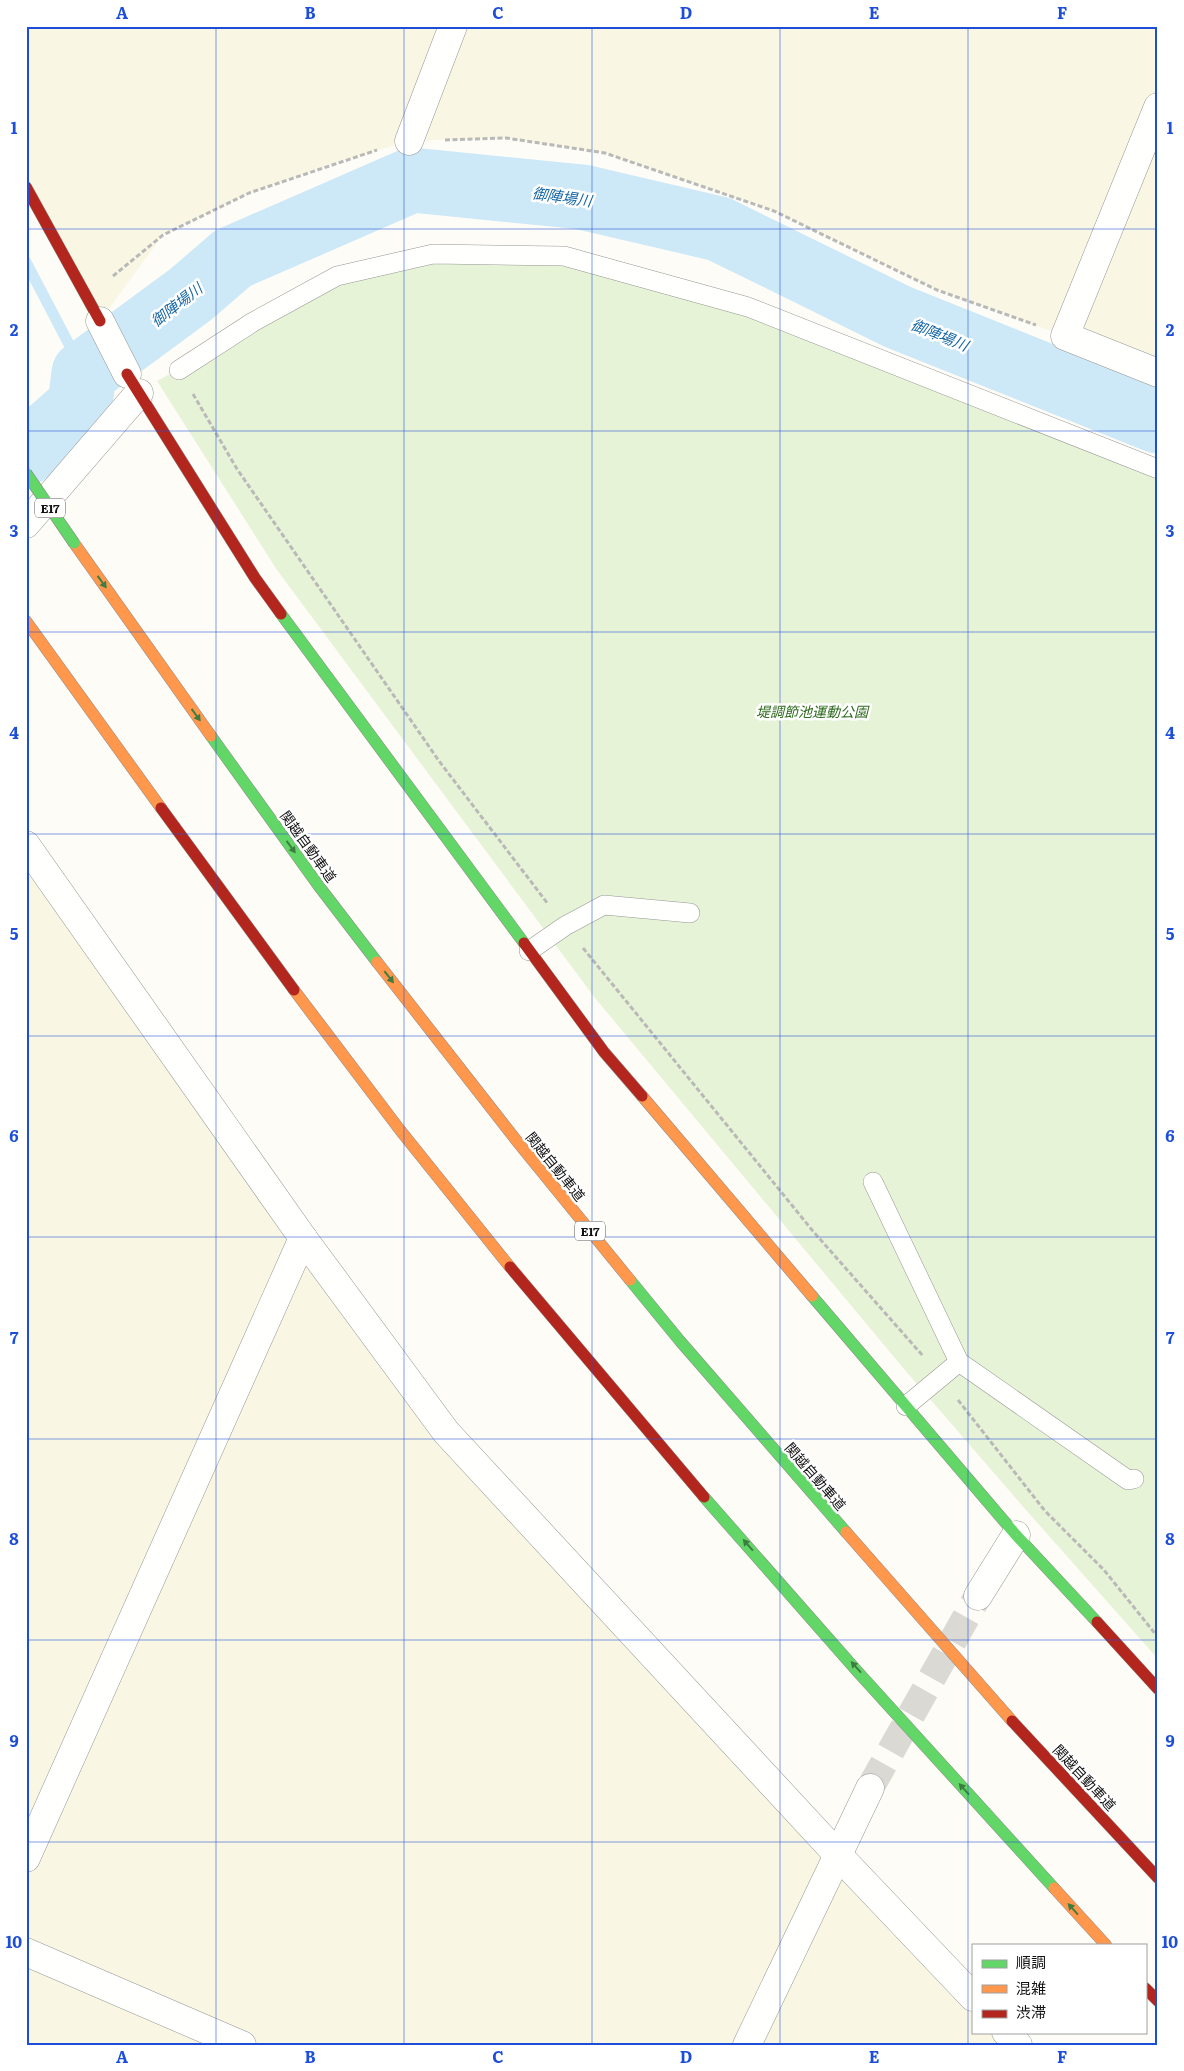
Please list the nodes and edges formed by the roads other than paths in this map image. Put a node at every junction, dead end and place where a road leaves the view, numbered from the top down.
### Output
1 (453, 26) edge
2 (1158, 106) edge
3 (409, 140) road end
4 (26, 187) edge
5 (94, 309) joint
6 (179, 370) road end
7 (1158, 373) edge
8 (133, 384) junction
9 (1158, 469) edge
10 (26, 473) edge
11 (26, 524) edge
12 (26, 621) edge
13 (26, 845) edge
14 (690, 913) dead end
15 (529, 951) junction
16 (873, 1182) dead end
17 (303, 1238) junction
18 (959, 1362) junction
19 (906, 1406) junction
20 (1134, 1479) dead end
21 (1016, 1535) junction
22 (978, 1596) tunnel mouth
23 (1158, 1689) edge
24 (870, 1788) tunnel mouth
25 (838, 1855) junction
26 (26, 1858) edge
27 (1158, 1878) edge
28 (1105, 1944) edge
29 (26, 1952) edge
30 (1146, 1989) edge
31 (972, 1996) edge
32 (1158, 2001) edge
33 (1008, 2034) edge
34 (242, 2045) edge
35 (746, 2045) edge
36 (1018, 2045) edge

1 - 3 street
2 - 7 street
4 - 5 main road
5 - 8 street
6 - 9 lane
8 - 11 street
8 - 15 main road
10 -> 27 main road, 関越自動車道 / E17, bridge
28 -> 12 main road
13 - 17 street
14 - 15 lane
15 - 19 main road
16 - 18 lane
17 - 25 street
17 - 26 street
18 - 19 lane
18 - 20 lane
19 - 21 main road
21 - 22 street
21 - 23 main road
24 - 25 street
25 - 31 street
25 - 35 street
29 - 34 street
30 - 32 main road
33 - 36 street

